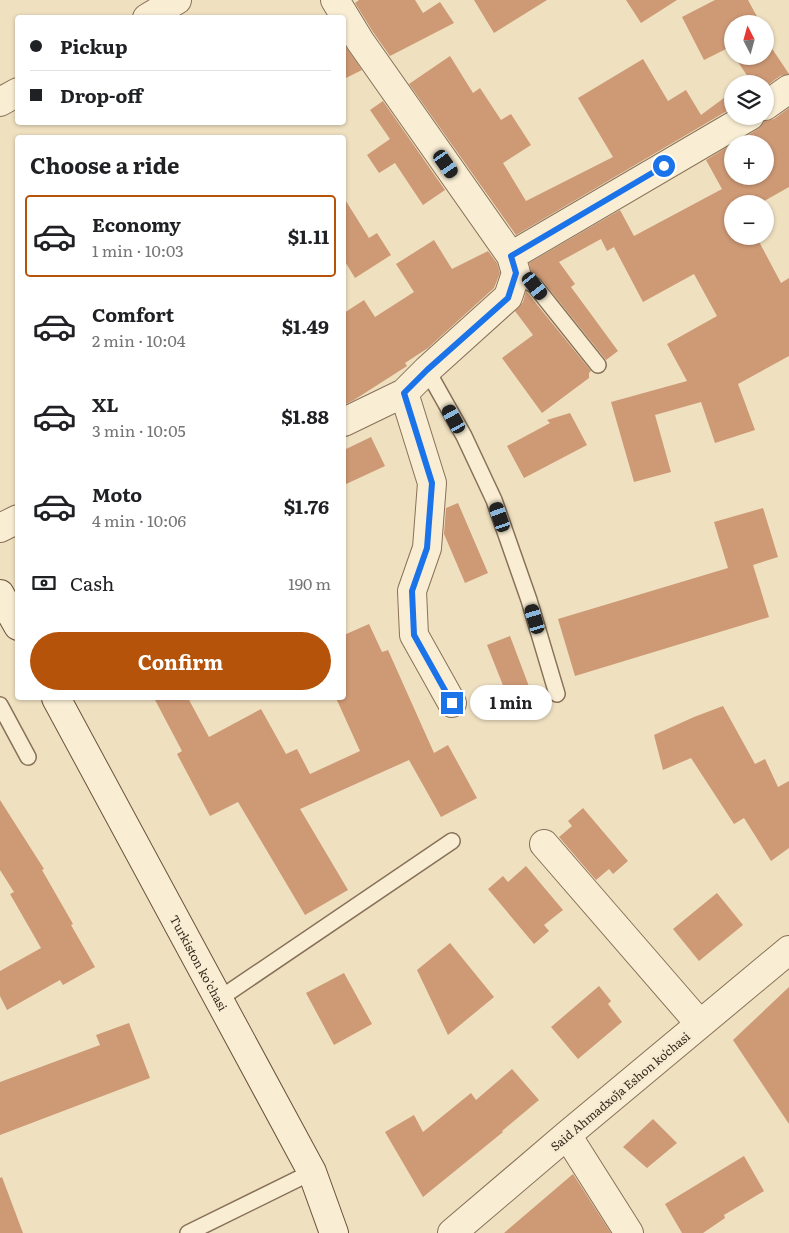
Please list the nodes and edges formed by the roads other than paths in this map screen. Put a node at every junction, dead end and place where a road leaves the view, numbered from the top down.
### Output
1 (177, 0) edge
2 (335, 0) edge
3 (152, 15) edge
4 (344, 15) edge
5 (346, 18) edge
6 (789, 89) edge
7 (15, 94) edge
8 (774, 100) edge
9 (0, 102) edge
10 (736, 125) edge
11 (513, 264) junction
12 (598, 365) dead end
13 (427, 370) junction
14 (404, 393) junction
15 (346, 421) edge
16 (15, 520) edge
17 (0, 528) edge
18 (1, 599) edge
19 (15, 621) edge
20 (557, 694) dead end
21 (57, 700) edge
22 (452, 703) dead end
23 (0, 704) edge
24 (28, 757) dead end
25 (452, 841) dead end
26 (544, 844) dead end
27 (789, 950) edge
28 (219, 999) junction
29 (700, 1024) junction
30 (567, 1135) junction
31 (312, 1172) junction
32 (188, 1233) edge
33 (334, 1233) edge
34 (452, 1233) edge
35 (629, 1233) edge

1 - 3 street
2 - 4 street
5 - 11 street
6 - 8 street
7 - 9 street
10 - 11 street
11 - 12 lane
11 - 13 street
13 - 14 street
13 - 20 lane
14 - 15 street
14 - 22 street
16 - 17 street
18 - 19 street
21 - 28 street, Turkiston ko’chasi
23 - 24 lane
25 - 28 lane
26 - 29 street
27 - 29 street, Said Ahmadxoʻja Eshon koʻchasi
28 - 31 street, Turkiston ko’chasi
29 - 30 street, Said Ahmadxoʻja Eshon koʻchasi
30 - 34 street, Said Ahmadxoʻja Eshon koʻchasi
30 - 35 street
31 - 32 lane
31 - 33 street, Turkiston ko’chasi

